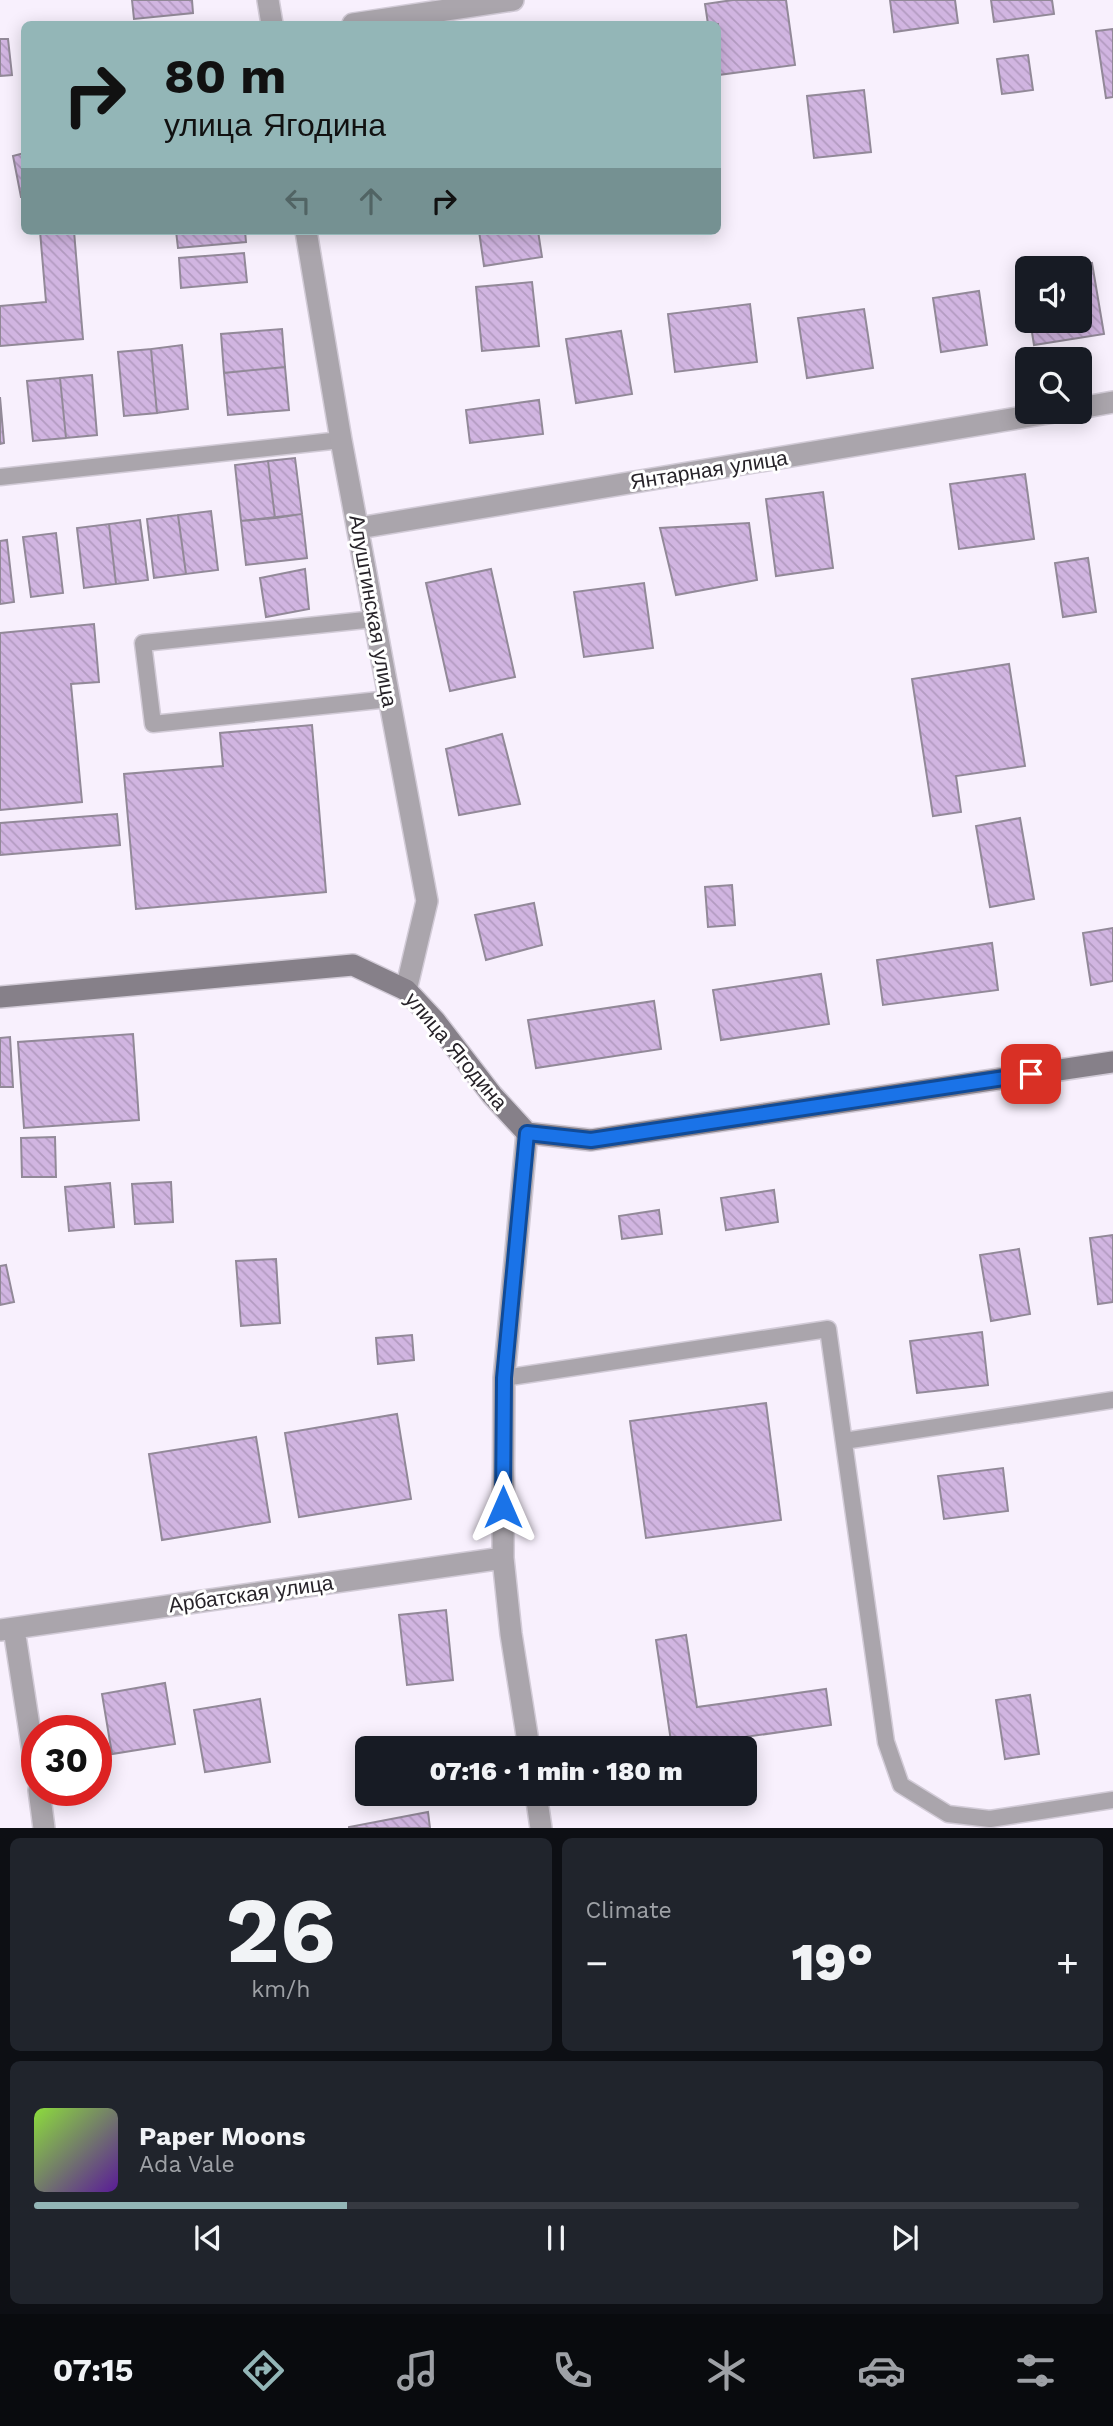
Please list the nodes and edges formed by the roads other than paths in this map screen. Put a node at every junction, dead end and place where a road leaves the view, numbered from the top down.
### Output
1 (268, 0) edge
2 (513, 0) edge
3 (272, 21) edge
4 (373, 21) edge
5 (307, 235) edge
6 (1113, 402) edge
7 (1092, 406) edge
8 (1015, 419) edge
9 (341, 440) junction
10 (0, 477) edge
11 (359, 528) junction
12 (375, 619) junction
13 (389, 699) junction
14 (406, 990) junction
15 (0, 998) edge
16 (1113, 1062) edge
17 (527, 1133) junction
18 (504, 1378) junction
19 (1113, 1400) edge
20 (844, 1440) junction
21 (503, 1558) junction
22 (7, 1629) edge
23 (24, 1715) edge
24 (527, 1736) edge
25 (1113, 1800) edge
26 (41, 1806) edge
27 (538, 1806) edge
28 (44, 1828) edge
29 (541, 1828) edge

1 - 3 street
2 - 4 street
5 - 9 street, Алуштинская улица
6 - 7 street
8 - 11 street, Янтарная улица
9 - 10 lane
9 - 11 street, Алуштинская улица
11 - 12 street, Алуштинская улица
12 - 13 street, Алуштинская улица
12 - 13 lane
13 - 14 street, Алуштинская улица
14 - 15 street, улица Ягодина
14 - 17 street, улица Ягодина
16 - 17 street
17 - 18 street
18 - 20 lane
18 - 21 street
19 - 20 lane
20 - 25 lane
21 - 22 street, Арбатская улица
21 - 24 street
22 - 23 street
26 - 28 street
27 - 29 street

